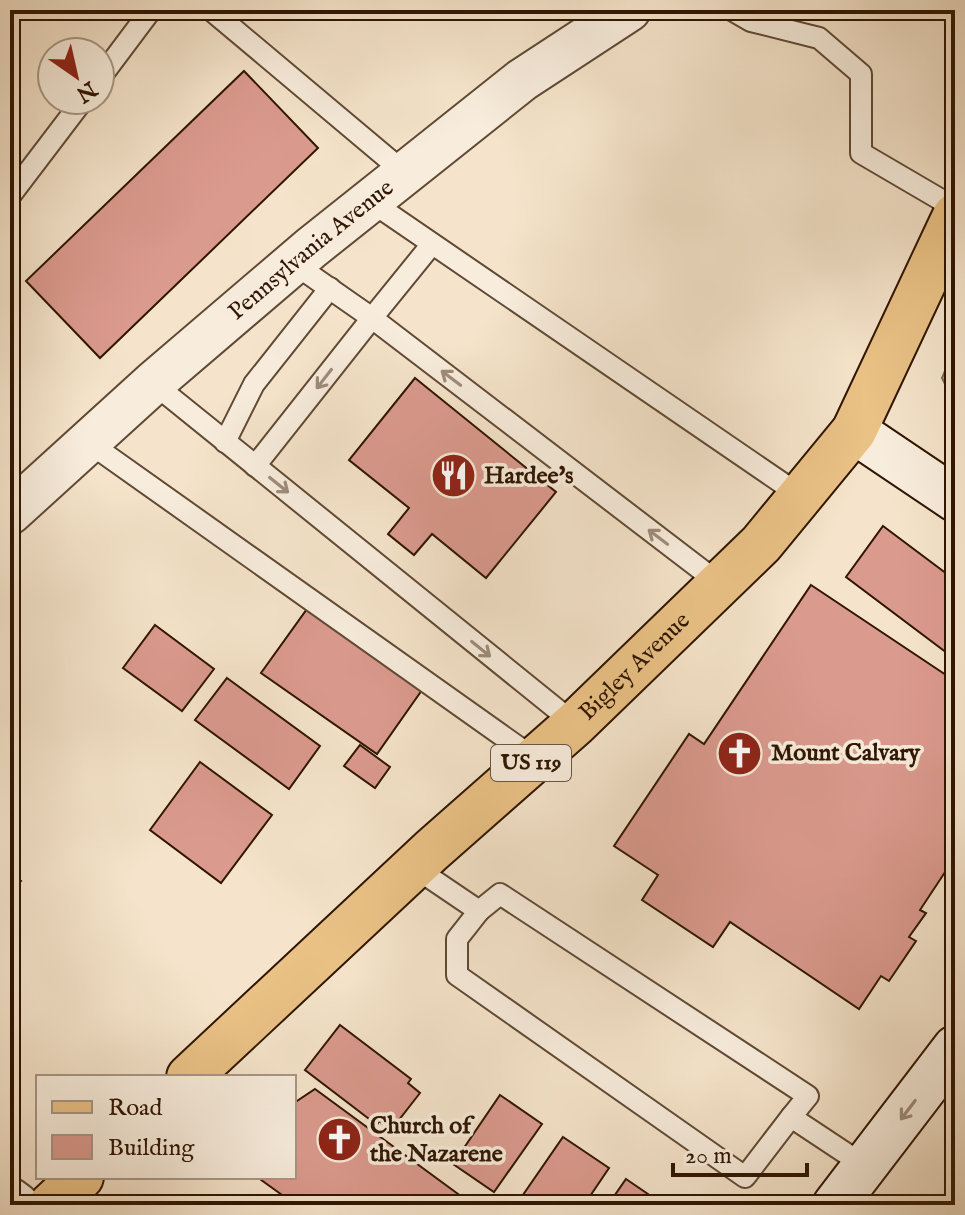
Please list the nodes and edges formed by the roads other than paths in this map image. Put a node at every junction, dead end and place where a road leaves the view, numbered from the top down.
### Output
1 (151, 10) edge
2 (211, 10) edge
3 (629, 10) edge
4 (732, 10) edge
5 (116, 57) edge
6 (71, 116) edge
7 (405, 173) junction
8 (10, 196) edge
9 (370, 201) junction
10 (955, 208) edge
11 (955, 216) edge
12 (432, 244) junction
13 (293, 263) junction
14 (330, 288) junction
15 (372, 318) junction
16 (153, 383) junction
17 (854, 431) junction
18 (88, 442) junction
19 (225, 442) junction
20 (255, 466) junction
21 (801, 496) junction
22 (955, 499) edge
23 (10, 513) edge
24 (720, 584) junction
25 (575, 724) junction
26 (535, 759) junction
27 (414, 867) junction
28 (479, 911) junction
29 (955, 1048) edge
30 (191, 1075) edge
31 (791, 1117) junction
32 (865, 1166) junction
33 (79, 1179) edge
34 (10, 1199) edge
35 (18, 1205) edge
36 (51, 1205) edge
37 (835, 1205) edge

1 - 5 lane
2 - 7 lane
3 - 7 street, Pennsylvania Avenue
4 - 10 lane
6 - 8 lane
7 - 9 street, Pennsylvania Avenue
9 - 12 lane
9 - 13 street, Pennsylvania Avenue
11 - 17 main road, Bigley Avenue / US 119
12 - 15 lane
12 - 21 lane
13 - 14 lane
13 - 16 street, Pennsylvania Avenue
14 - 15 lane
14 - 19 lane
15 -> 20 lane
24 -> 15 lane
16 - 18 street, Pennsylvania Avenue
16 - 19 lane
17 - 21 main road, Bigley Avenue / US 119
17 - 22 street
18 - 23 street, Pennsylvania Avenue
18 - 26 lane
19 - 20 lane
20 -> 25 lane
21 - 24 main road, Bigley Avenue / US 119
24 - 25 main road, Bigley Avenue / US 119
25 - 26 main road, Bigley Avenue / US 119
26 - 27 main road, Bigley Avenue / US 119
27 - 28 lane
27 - 30 main road, Bigley Avenue / US 119
28 - 31 lane
28 - 31 lane
29 -> 32 street
31 - 32 lane
32 - 37 street
33 - 36 main road
34 - 35 street

